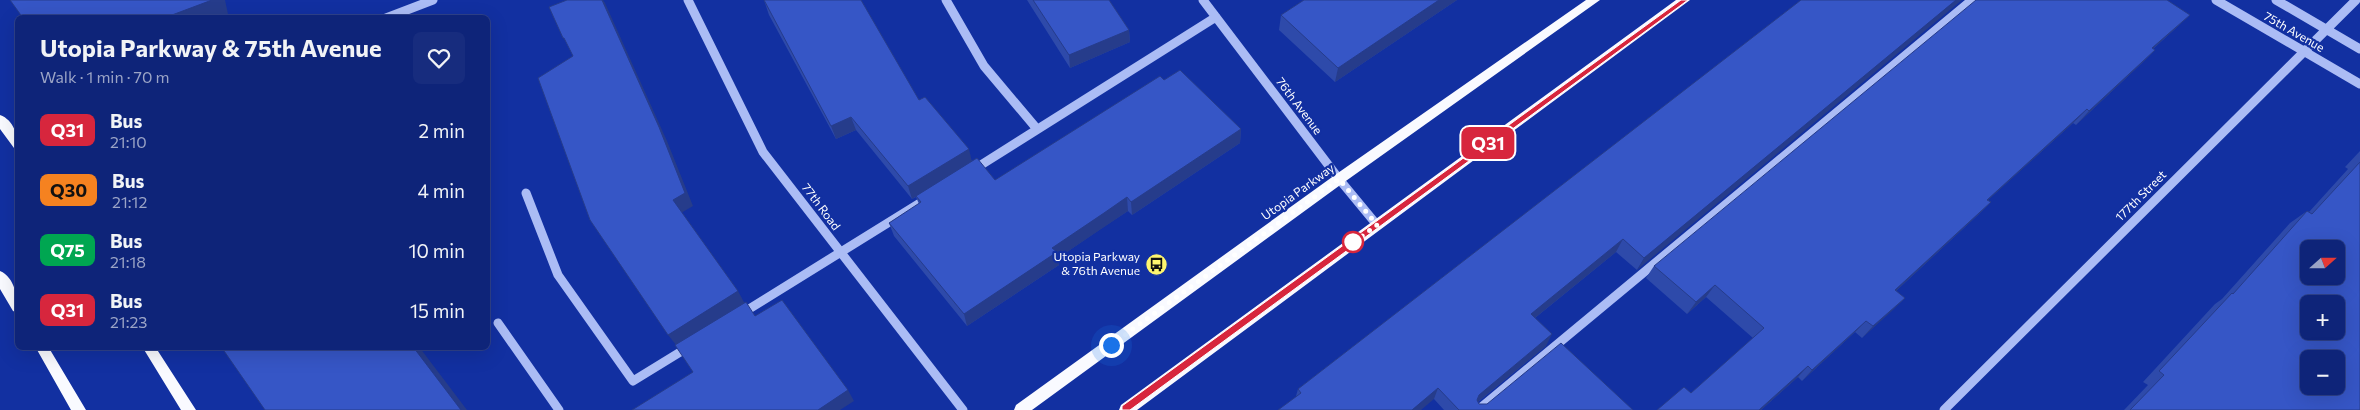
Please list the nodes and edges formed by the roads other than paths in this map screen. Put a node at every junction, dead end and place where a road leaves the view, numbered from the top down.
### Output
1 (433, 0) edge
2 (688, 0) edge
3 (946, 0) edge
4 (1203, 0) edge
5 (1594, 0) edge
6 (1684, 0) edge
7 (1972, 0) edge
8 (2216, 0) edge
9 (2276, 0) edge
10 (2356, 0) edge
11 (394, 15) edge
12 (1216, 17) junction
13 (2326, 30) junction
14 (2360, 49) edge
15 (2304, 51) junction
16 (2360, 84) edge
17 (0, 120) edge
18 (1037, 129) junction
19 (15, 140) edge
20 (963, 176) edge
21 (1339, 179) junction
22 (938, 191) edge
23 (526, 193) dead end
24 (1377, 225) junction
25 (840, 253) junction
26 (0, 278) edge
27 (15, 302) edge
28 (731, 320) edge
29 (498, 323) dead end
30 (698, 340) edge
31 (43, 350) edge
32 (150, 350) edge
33 (79, 410) edge
34 (189, 410) edge
35 (559, 410) edge
36 (963, 410) edge
37 (1022, 410) edge
38 (1126, 410) edge
39 (1478, 410) edge
40 (1944, 410) edge

1 - 11 street
2 - 25 street, 77th Road
3 - 18 street
4 - 12 street, 76th Avenue
5 - 21 main road, Utopia Parkway
6 - 24 main road
7 - 39 street
8 - 15 street, 75th Avenue
9 - 13 street, 75th Avenue
10 - 13 street, 177th Street
12 - 18 street
12 - 21 street, 76th Avenue
13 - 14 street, 75th Avenue
13 - 15 street, 177th Street
15 - 16 street, 75th Avenue
15 - 40 street, 177th Street
17 - 19 main road
18 - 20 street
21 - 24 street, 76th Avenue
21 - 37 main road, Utopia Parkway
22 - 25 street
23 - 30 street
24 - 38 main road
25 - 28 street
25 - 36 street, 77th Road
26 - 27 main road
29 - 35 street
31 - 33 main road
32 - 34 main road

